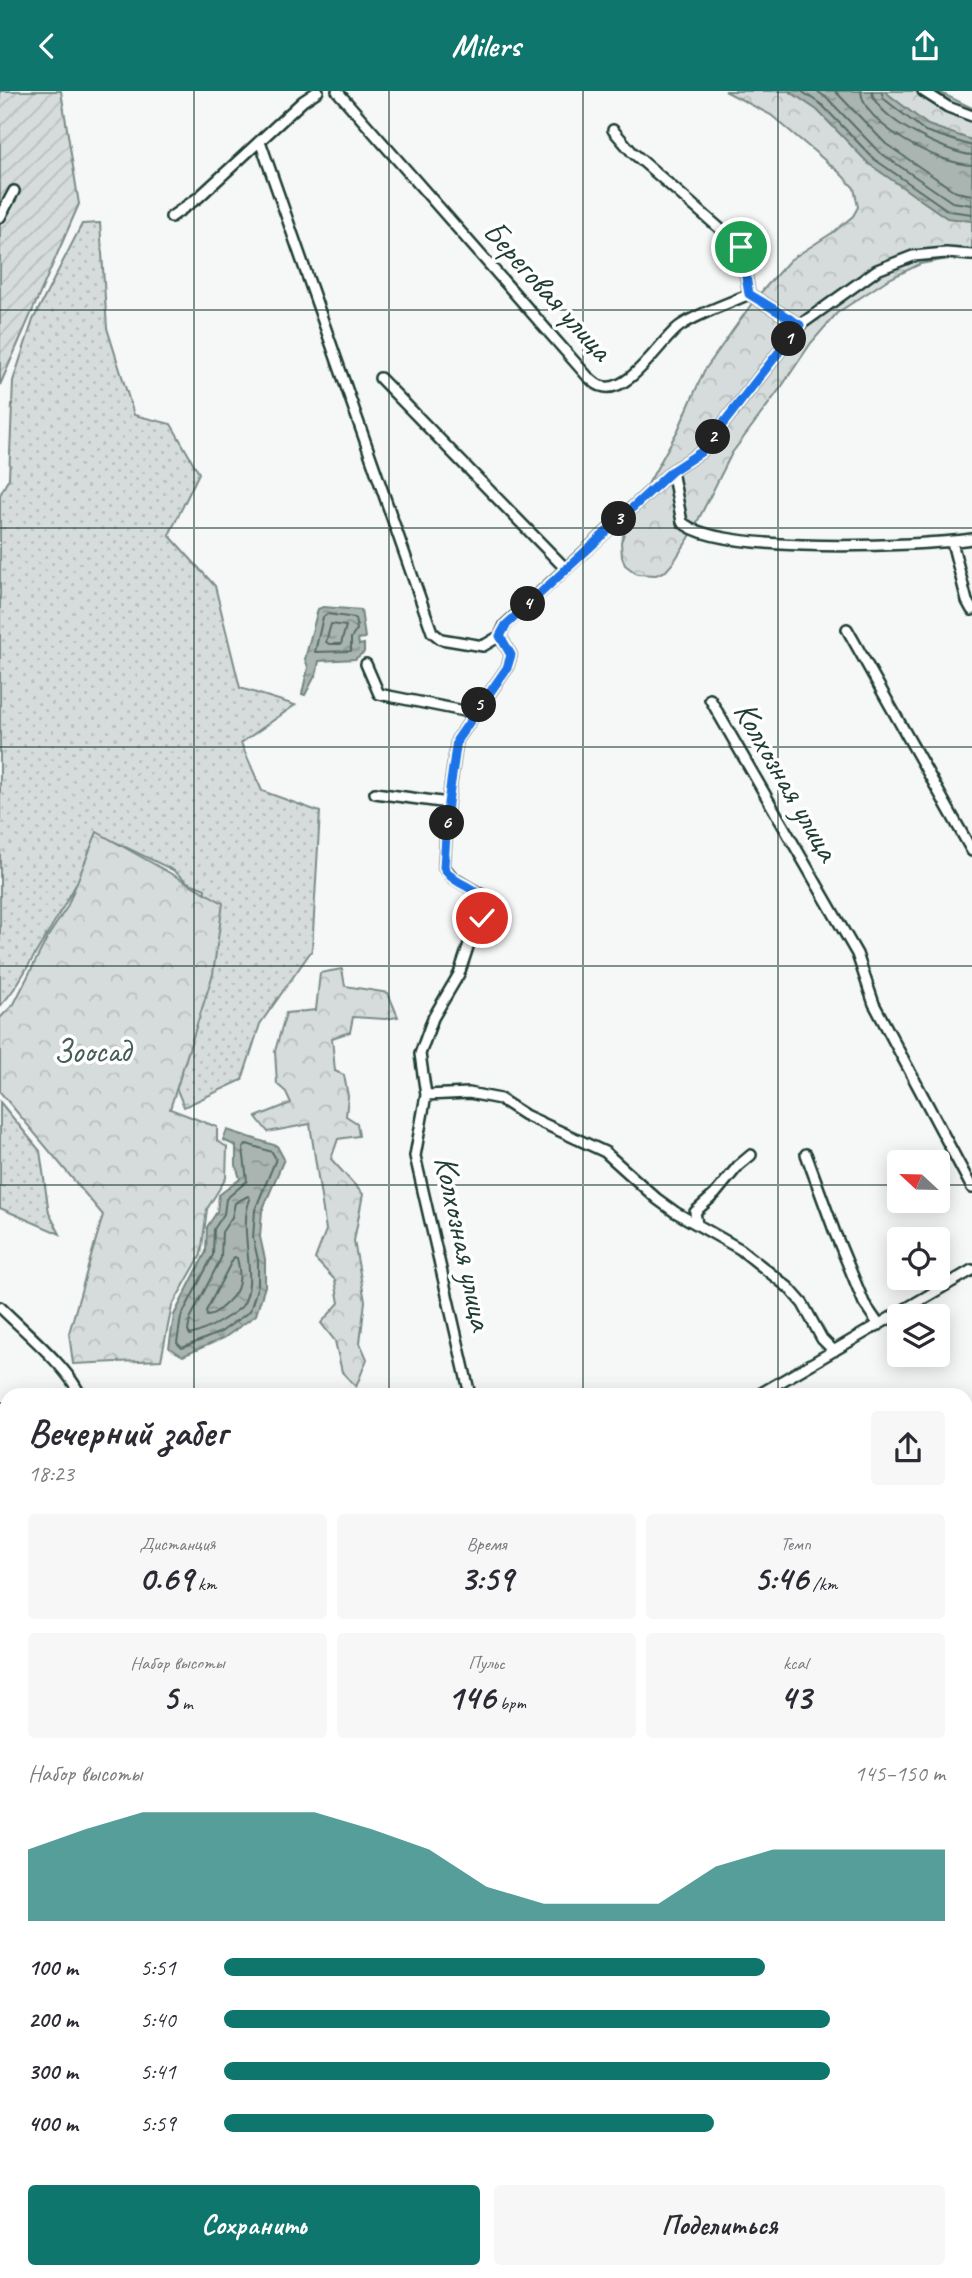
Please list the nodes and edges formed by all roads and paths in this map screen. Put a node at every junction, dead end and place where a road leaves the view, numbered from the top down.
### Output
1 (318, 91) edge
2 (335, 91) edge
3 (923, 91) edge
4 (972, 116) edge
5 (613, 130) dead end
6 (260, 141) junction
7 (14, 191) dead end
8 (0, 217) edge
9 (171, 217) dead end
10 (972, 255) edge
11 (749, 294) junction
12 (800, 325) junction
13 (380, 378) dead end
14 (672, 471) junction
15 (972, 539) edge
16 (952, 542) junction
17 (565, 568) junction
18 (972, 610) edge
19 (847, 628) dead end
20 (500, 636) junction
21 (366, 664) dead end
22 (710, 699) dead end
23 (474, 713) junction
24 (375, 793) dead end
25 (448, 803) junction
26 (972, 851) edge
27 (426, 1095) junction
28 (806, 1154) dead end
29 (751, 1155) dead end
30 (972, 1188) edge
31 (697, 1224) junction
32 (972, 1270) edge
33 (0, 1307) edge
34 (878, 1325) junction
35 (834, 1351) junction
36 (77, 1388) edge
37 (468, 1388) edge
38 (770, 1388) edge

1 - 6 street
2 - 11 street, Береговая улица
3 - 4 street
5 - 11 street
6 - 9 street
6 - 20 street
7 - 8 street
10 - 12 street
11 - 12 street
12 - 14 street
13 - 17 street
14 - 16 street
14 - 17 street
15 - 16 street
16 - 18 street
17 - 20 street
19 - 26 street
20 - 23 street
21 - 23 street
22 - 30 street, Колхозная улица
23 - 25 street
24 - 25 street
25 - 27 street, Колхозная улица
27 - 31 street
27 - 37 street, Колхозная улица
28 - 34 street
29 - 31 street
31 - 35 street
32 - 34 street
33 - 36 street
34 - 35 street
35 - 38 street

